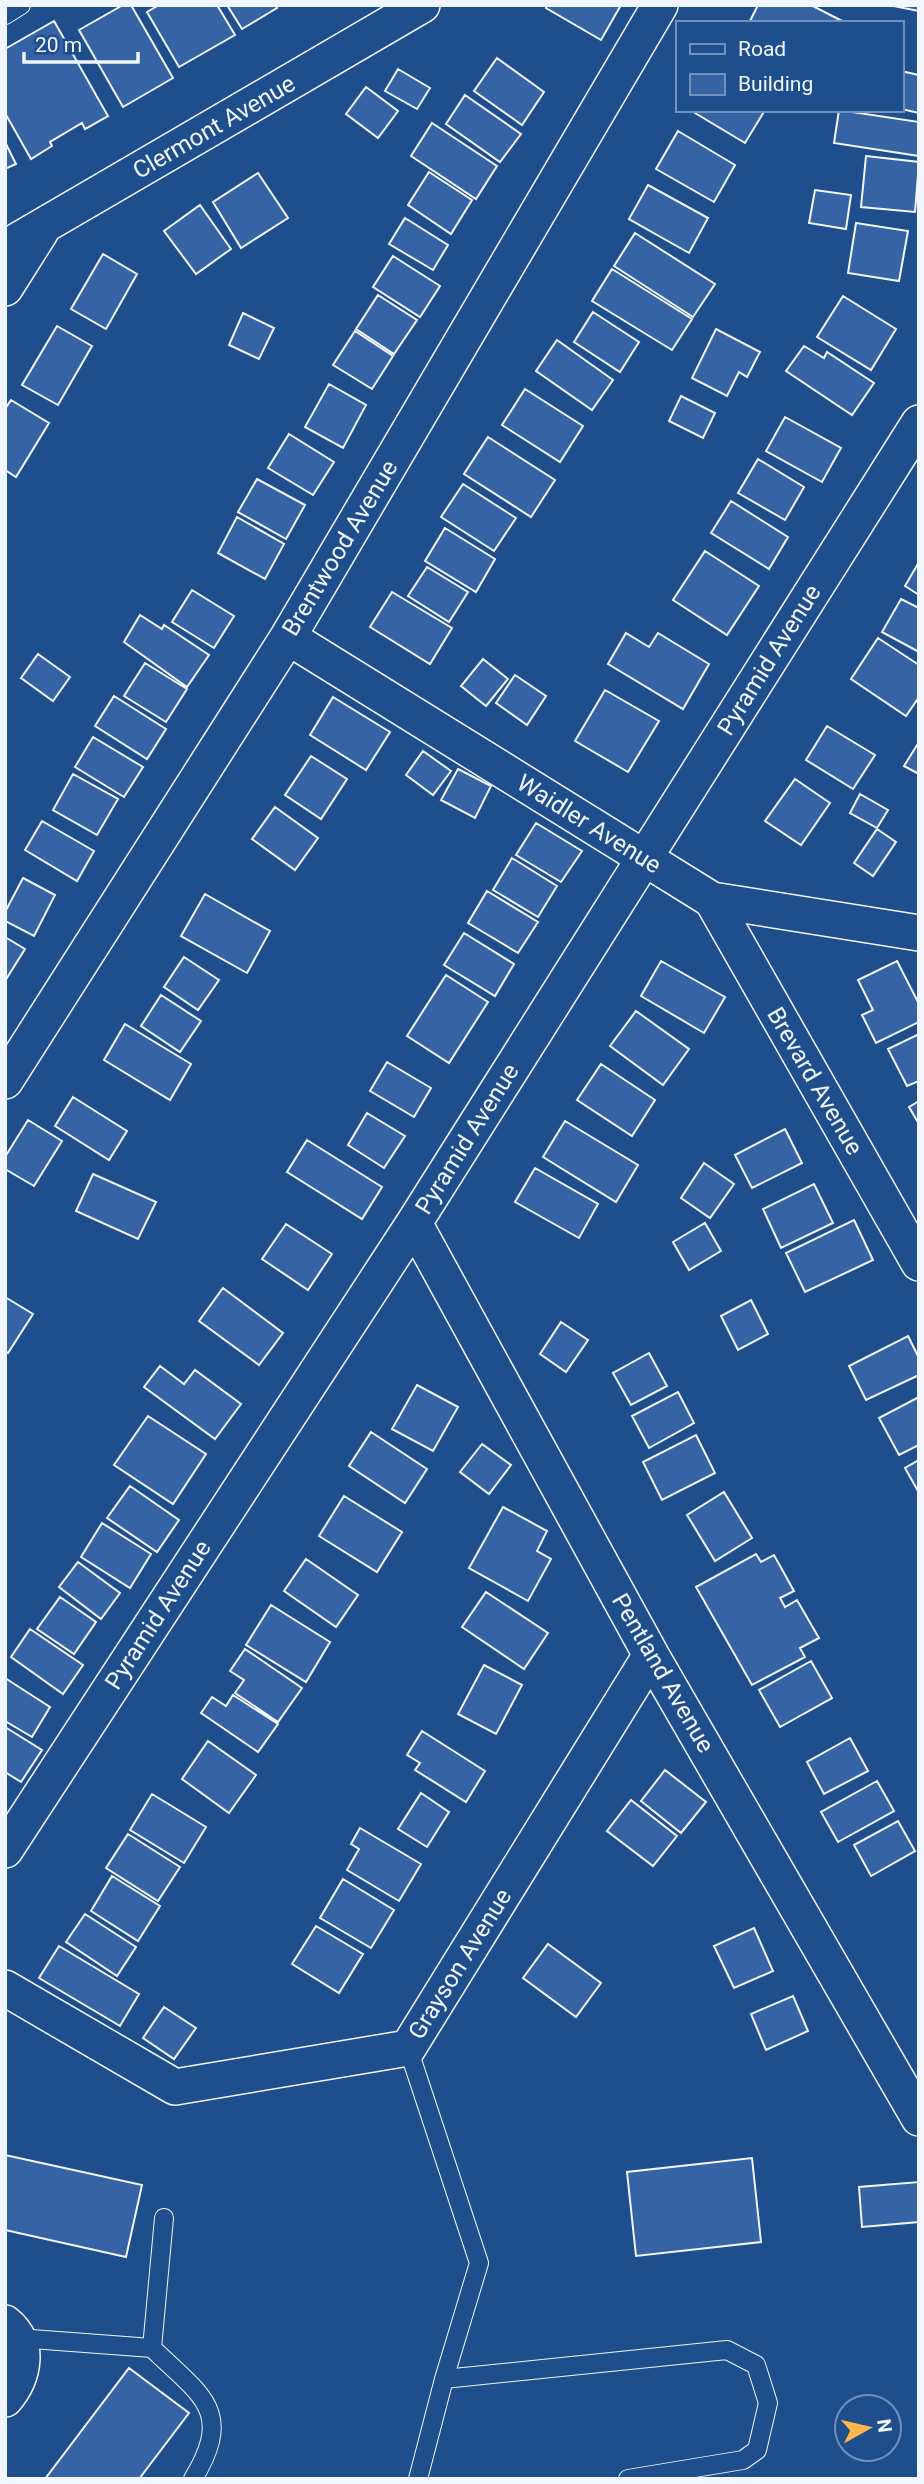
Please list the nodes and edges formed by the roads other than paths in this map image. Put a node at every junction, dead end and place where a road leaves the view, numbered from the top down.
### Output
1 (21, 5) edge
2 (422, 5) edge
3 (660, 5) edge
4 (5, 15) edge
5 (43, 228) junction
6 (5, 248) edge
7 (5, 288) edge
8 (919, 423) edge
9 (288, 637) junction
10 (644, 858) junction
11 (712, 900) junction
12 (919, 933) edge
13 (5, 1081) edge
14 (414, 1223) junction
15 (919, 1263) edge
16 (651, 1654) junction
17 (5, 1850) edge
18 (5, 1988) edge
19 (408, 2048) junction
20 (919, 2118) edge
21 (164, 2218) dead end
22 (12, 2330) edge
23 (152, 2348) junction
24 (444, 2379) junction
25 (5, 2399) edge
26 (192, 2479) edge
27 (418, 2479) edge
28 (628, 2479) edge

1 - 4 lane
2 - 5 street, Clermont Avenue
3 - 9 street, Brentwood Avenue
5 - 6 street, Clermont Avenue
5 - 7 street
8 - 10 street, Pyramid Avenue
9 - 10 street, Waidler Avenue
9 - 13 street, Brentwood Avenue
10 - 11 street, Waidler Avenue
10 - 14 street, Pyramid Avenue
11 - 12 street, Waidler Avenue
11 - 15 street, Brevard Avenue
14 - 16 street, Pentland Avenue
14 - 17 street, Pyramid Avenue
16 - 19 street, Grayson Avenue
16 - 20 street, Pentland Avenue
18 - 19 street, Grayson Avenue
19 - 24 lane
21 - 23 lane
22 - 23 lane
22 - 25 street
23 - 26 lane
24 - 27 lane
24 - 28 lane

